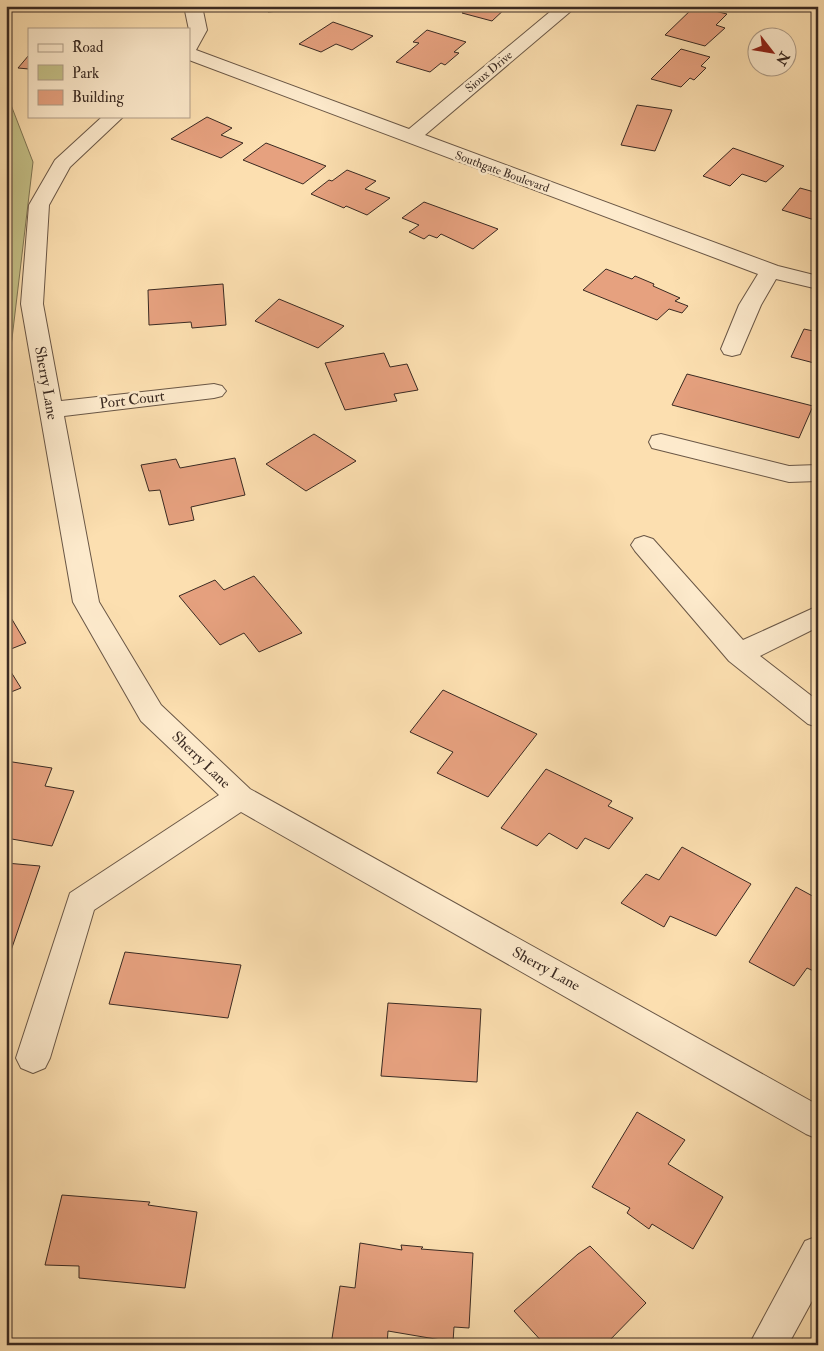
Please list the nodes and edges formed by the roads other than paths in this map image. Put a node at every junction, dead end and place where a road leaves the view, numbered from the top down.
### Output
1 (193, 6) edge
2 (568, 6) edge
3 (190, 45) edge
4 (190, 54) edge
5 (113, 118) edge
6 (410, 138) junction
7 (770, 271) junction
8 (818, 283) edge
9 (732, 350) dead end
10 (214, 391) dead end
11 (51, 410) junction
12 (661, 442) dead end
13 (818, 473) edge
14 (644, 545) dead end
15 (818, 615) edge
16 (739, 654) junction
17 (818, 716) edge
18 (240, 797) junction
19 (33, 1058) dead end
20 (818, 1123) edge
21 (818, 1253) edge
22 (768, 1345) edge

1 - 3 street
2 - 6 street, Sioux Drive
4 - 6 street, Southgate Boulevard
5 - 11 street, Sherry Lane
6 - 7 street, Southgate Boulevard
7 - 8 street, Southgate Boulevard
7 - 9 street
10 - 11 street, Port Court
11 - 18 street, Sherry Lane
12 - 13 street
14 - 16 street
15 - 16 street
16 - 17 street
18 - 19 street
18 - 20 street, Sherry Lane
21 - 22 street

